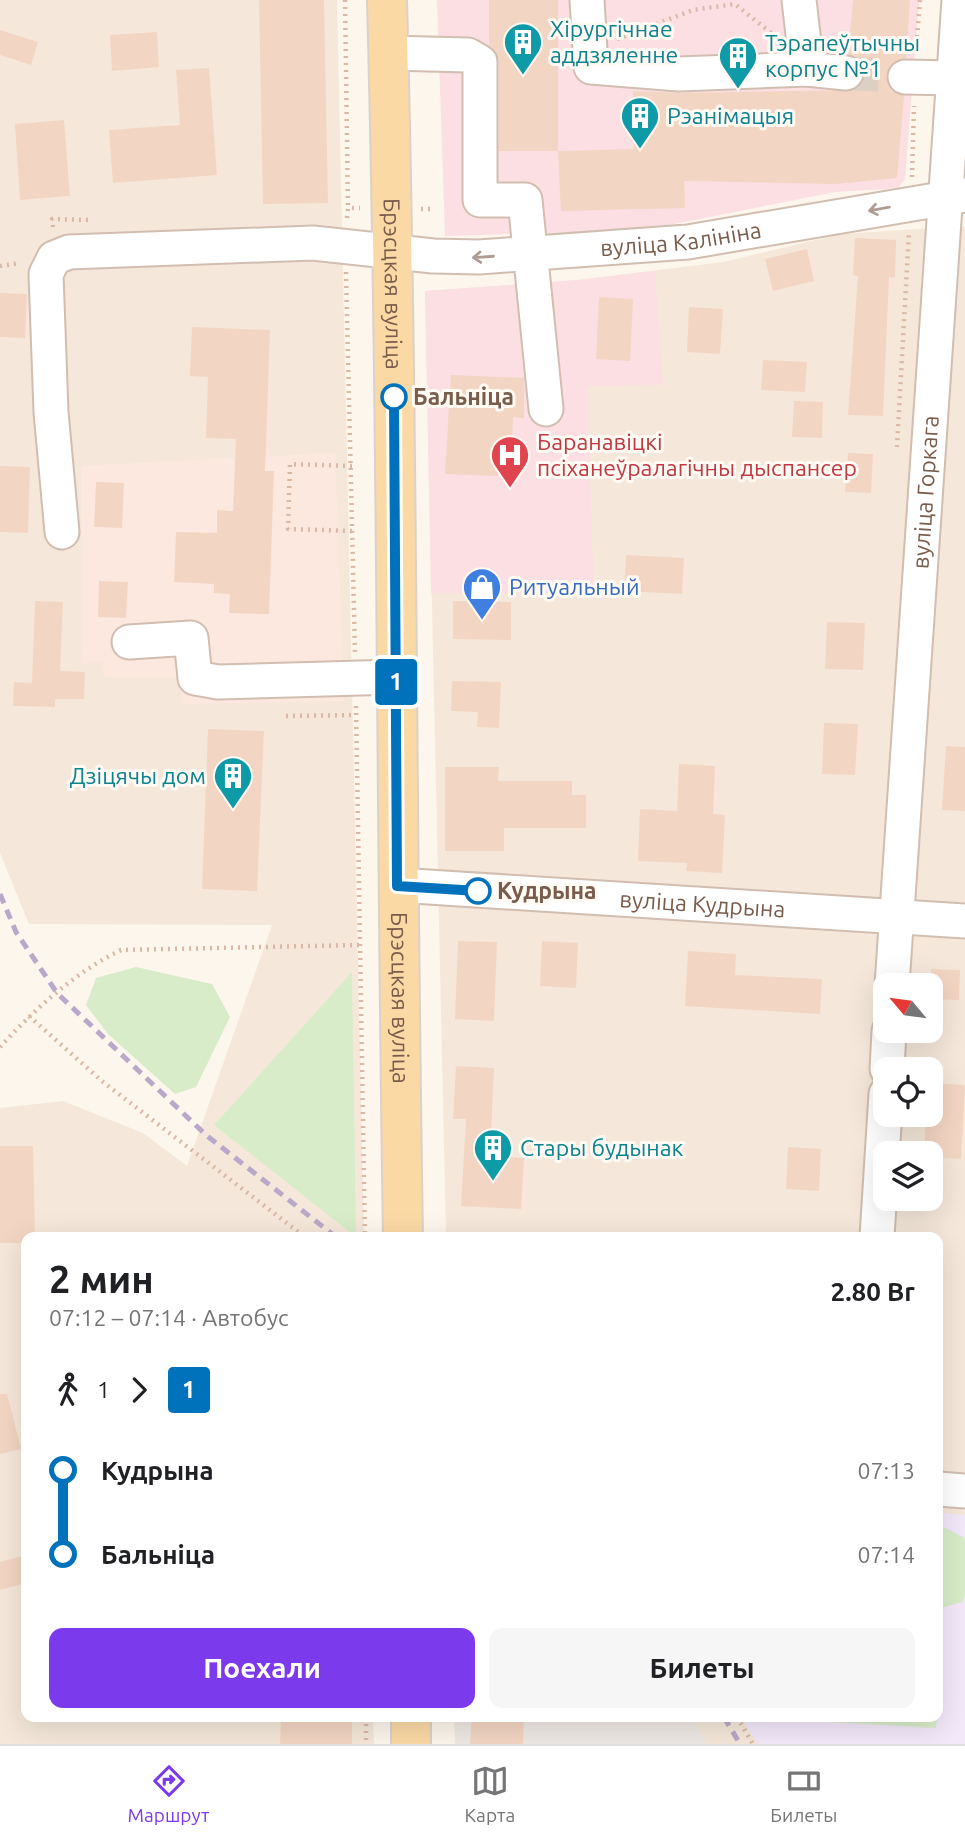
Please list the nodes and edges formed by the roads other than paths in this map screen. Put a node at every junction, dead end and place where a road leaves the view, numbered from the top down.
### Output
1 (387, 0) edge
2 (587, 0) edge
3 (799, 0) edge
4 (959, 0) edge
5 (388, 53) junction
6 (806, 64) junction
7 (846, 73) tunnel mouth
8 (905, 77) tunnel mouth
9 (954, 78) junction
10 (956, 196) edge
11 (394, 252) junction
12 (530, 253) junction
13 (546, 409) dead end
14 (62, 532) dead end
15 (129, 642) dead end
16 (396, 677) junction
17 (397, 886) junction
18 (896, 918) junction
19 (965, 921) edge
20 (893, 973) edge
21 (884, 1127) edge
22 (403, 1232) edge
23 (877, 1232) edge
24 (943, 1489) edge
25 (965, 1490) edge
26 (411, 1722) edge
27 (411, 1744) edge

1 - 5 main road, Брэсцкая вуліца
2 - 6 street
3 - 6 street
4 - 9 street, вуліца Горкага
5 - 11 main road, Брэсцкая вуліца
5 - 12 street
6 - 7 street
8 - 9 street
9 - 10 street, вуліца Горкага
10 -> 12 street, вуліца Калініна
10 - 18 street, вуліца Горкага
12 -> 11 street, вуліца Калініна
11 - 14 street, вуліца Калініна
11 - 16 main road, Брэсцкая вуліца
12 - 13 street
15 - 16 street
16 - 17 main road, Брэсцкая вуліца
17 - 18 street, вуліца Кудрына
17 - 22 main road, Брэсцкая вуліца
18 - 19 street, вуліца Кудрына
18 - 20 street, вуліца Горкага
21 - 23 street
24 - 25 street
26 - 27 main road

